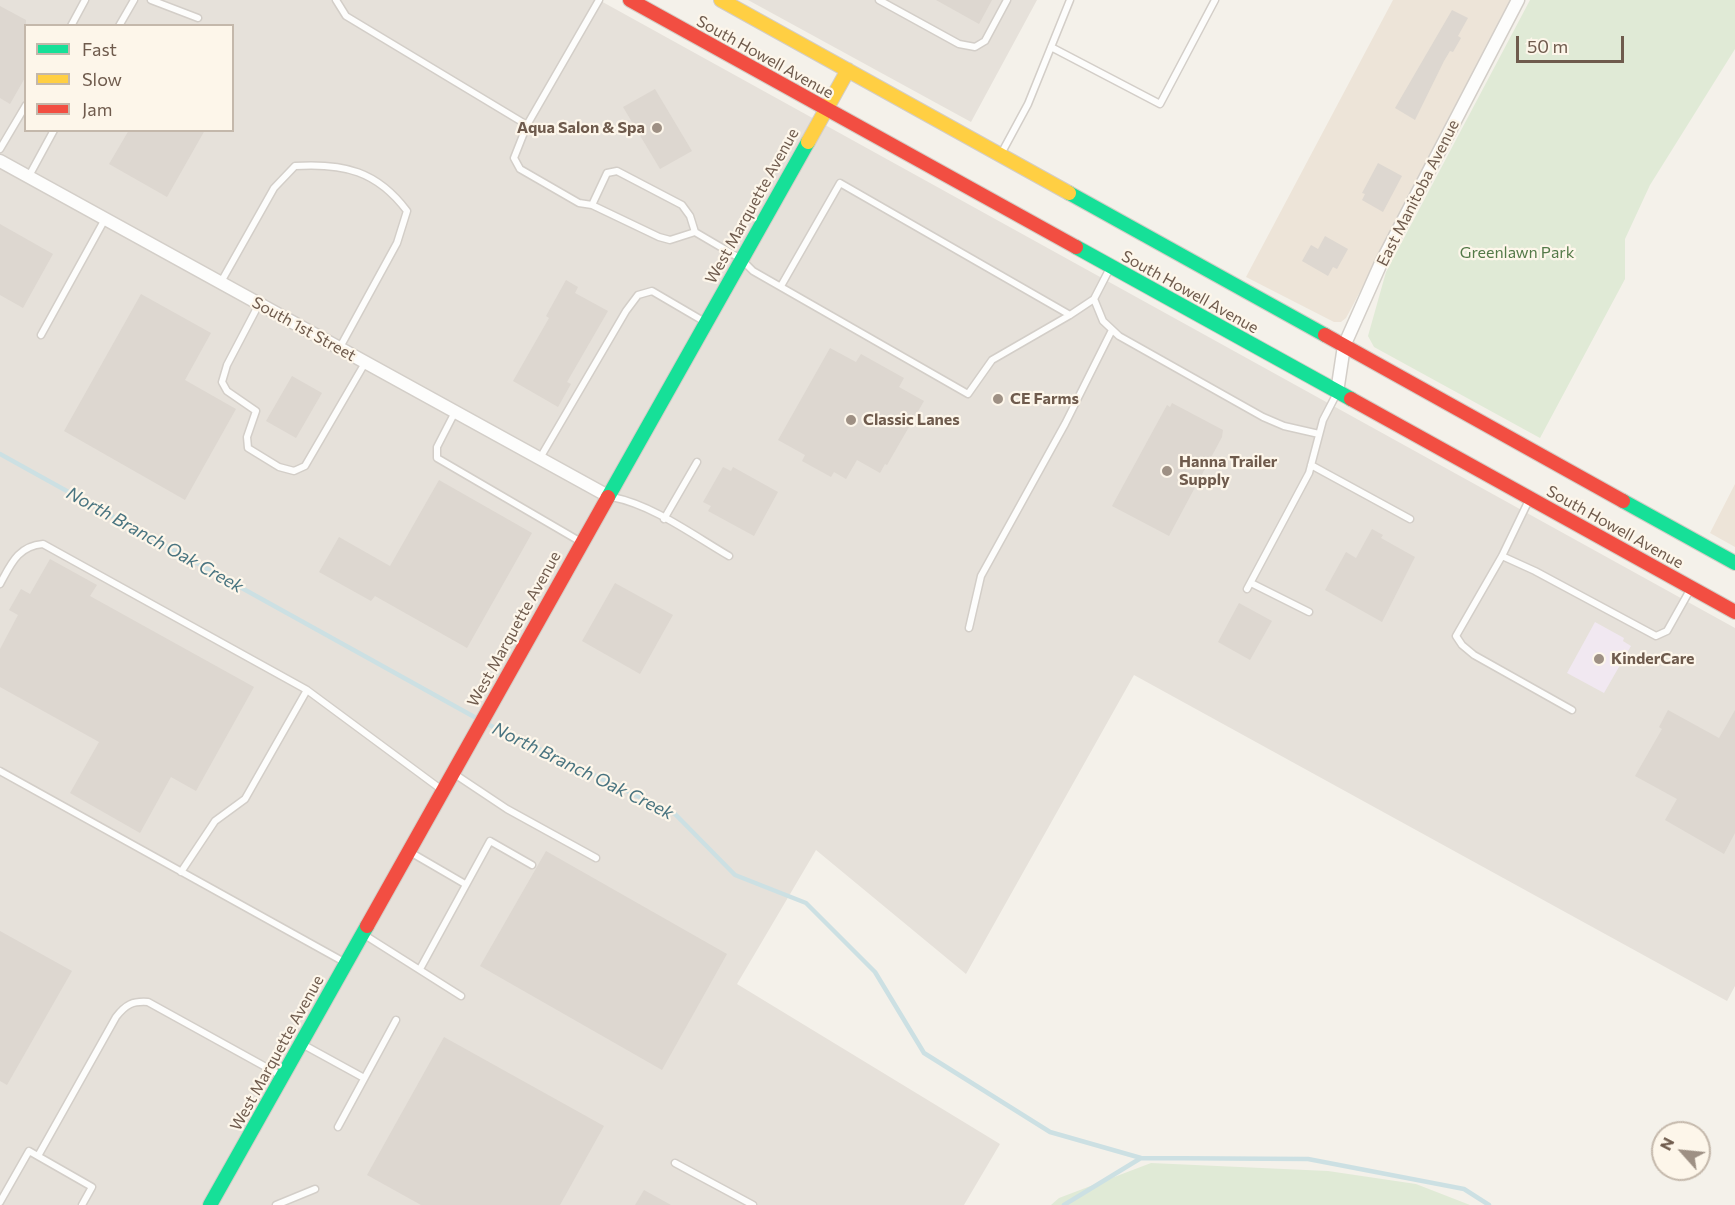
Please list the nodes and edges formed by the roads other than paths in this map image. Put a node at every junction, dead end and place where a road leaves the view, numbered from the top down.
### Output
1 (86, 0) edge
2 (134, 0) edge
3 (151, 0) edge
4 (336, 0) edge
5 (599, 0) edge
6 (630, 0) edge
7 (721, 0) edge
8 (879, 0) edge
9 (1007, 0) edge
10 (1070, 0) edge
11 (1215, 0) edge
12 (1518, 0) edge
13 (198, 18) dead end
14 (72, 24) edge
15 (119, 24) edge
16 (1051, 47) junction
17 (848, 70) junction
18 (24, 108) edge
19 (825, 110) junction
20 (527, 126) junction
21 (53, 132) edge
22 (0, 150) edge
23 (1001, 154) junction
24 (0, 161) edge
25 (28, 176) junction
26 (592, 205) junction
27 (105, 219) junction
28 (695, 232) junction
29 (741, 259) junction
30 (1111, 267) junction
31 (220, 283) junction
32 (781, 286) junction
33 (1094, 299) junction
34 (259, 304) junction
35 (1070, 315) junction
36 (705, 323) junction
37 (1112, 330) junction
38 (41, 335) dead end
39 (1344, 345) junction
40 (339, 349) junction
41 (365, 363) junction
42 (1337, 392) junction
43 (455, 412) junction
44 (1319, 434) junction
45 (539, 458) junction
46 (697, 462) dead end
47 (1311, 465) junction
48 (608, 496) junction
49 (1530, 499) junction
50 (664, 519) junction
51 (1410, 519) dead end
52 (582, 542) junction
53 (729, 556) dead end
54 (1502, 556) junction
55 (1735, 563) edge
56 (1251, 583) junction
57 (0, 584) edge
58 (1691, 587) junction
59 (1247, 589) dead end
60 (1309, 612) dead end
61 (1735, 612) edge
62 (969, 628) dead end
63 (307, 690) junction
64 (1572, 710) dead end
65 (0, 771) edge
66 (453, 773) junction
67 (443, 790) junction
68 (409, 851) junction
69 (597, 858) dead end
70 (532, 864) dead end
71 (181, 872) junction
72 (465, 884) junction
73 (363, 933) junction
74 (346, 963) junction
75 (420, 969) junction
76 (461, 996) dead end
77 (396, 1020) dead end
78 (302, 1043) junction
79 (283, 1077) junction
80 (364, 1078) junction
81 (338, 1127) dead end
82 (38, 1156) junction
83 (675, 1163) dead end
84 (315, 1189) dead end
85 (0, 1202) edge
86 (213, 1204) edge
87 (82, 1205) edge
88 (276, 1205) edge
89 (753, 1205) edge

1 - 14 lane
2 - 15 lane
3 - 13 lane
4 - 20 lane
5 - 20 lane
6 - 19 main road, South Howell Avenue
7 - 17 main road, South Howell Avenue
8 - 9 lane
10 - 16 lane
11 - 16 lane
12 - 39 street, East Manitoba Avenue
16 - 23 lane
17 - 19 main road, West Marquette Avenue
17 - 23 main road, South Howell Avenue
18 - 22 lane
19 - 29 main road, West Marquette Avenue
19 - 30 main road, South Howell Avenue
20 - 26 lane
21 - 25 lane
23 - 39 main road, South Howell Avenue
24 - 25 street, South 1st Street
25 - 27 street, South 1st Street
26 - 28 lane
26 - 28 lane
27 - 31 street, South 1st Street
27 - 38 lane
28 - 29 lane
29 - 32 lane
29 - 36 main road, West Marquette Avenue
30 - 33 lane
30 - 42 main road, South Howell Avenue
31 - 34 street, South 1st Street
31 - 40 lane
32 - 35 lane
32 - 35 lane
33 - 35 lane
33 - 37 lane
34 - 40 street, South 1st Street
34 - 41 lane
36 - 45 lane
36 - 48 main road, West Marquette Avenue
37 - 44 lane
37 - 62 lane
39 - 42 street, East Manitoba Avenue
39 - 55 main road, South Howell Avenue
40 - 41 street, South 1st Street
41 - 43 street, South 1st Street
42 - 44 lane
42 - 49 main road, South Howell Avenue
43 - 45 street, South 1st Street
43 - 52 lane
44 - 47 lane
45 - 48 street, South 1st Street
46 - 50 lane
47 - 51 lane
47 - 56 lane
48 - 50 lane
48 - 52 main road, West Marquette Avenue
49 - 54 lane
49 - 58 main road, South Howell Avenue
50 - 53 lane
52 - 66 main road, West Marquette Avenue
54 - 58 lane
54 - 64 lane
56 - 59 lane
56 - 60 lane
57 - 63 lane
58 - 61 main road, South Howell Avenue
63 - 67 lane
63 - 71 lane
65 - 71 lane
66 - 67 main road, West Marquette Avenue
66 - 69 lane
67 - 68 main road, West Marquette Avenue
68 - 72 lane
68 - 73 main road, West Marquette Avenue
70 - 72 lane
71 - 74 lane
72 - 75 lane
73 - 74 main road, West Marquette Avenue
73 - 75 lane
74 - 78 main road, West Marquette Avenue
75 - 76 lane
77 - 80 lane
78 - 79 main road, West Marquette Avenue
78 - 80 lane
79 - 82 lane
79 - 86 main road, West Marquette Avenue
80 - 81 lane
82 - 85 lane
82 - 87 lane
83 - 89 lane
84 - 88 lane

